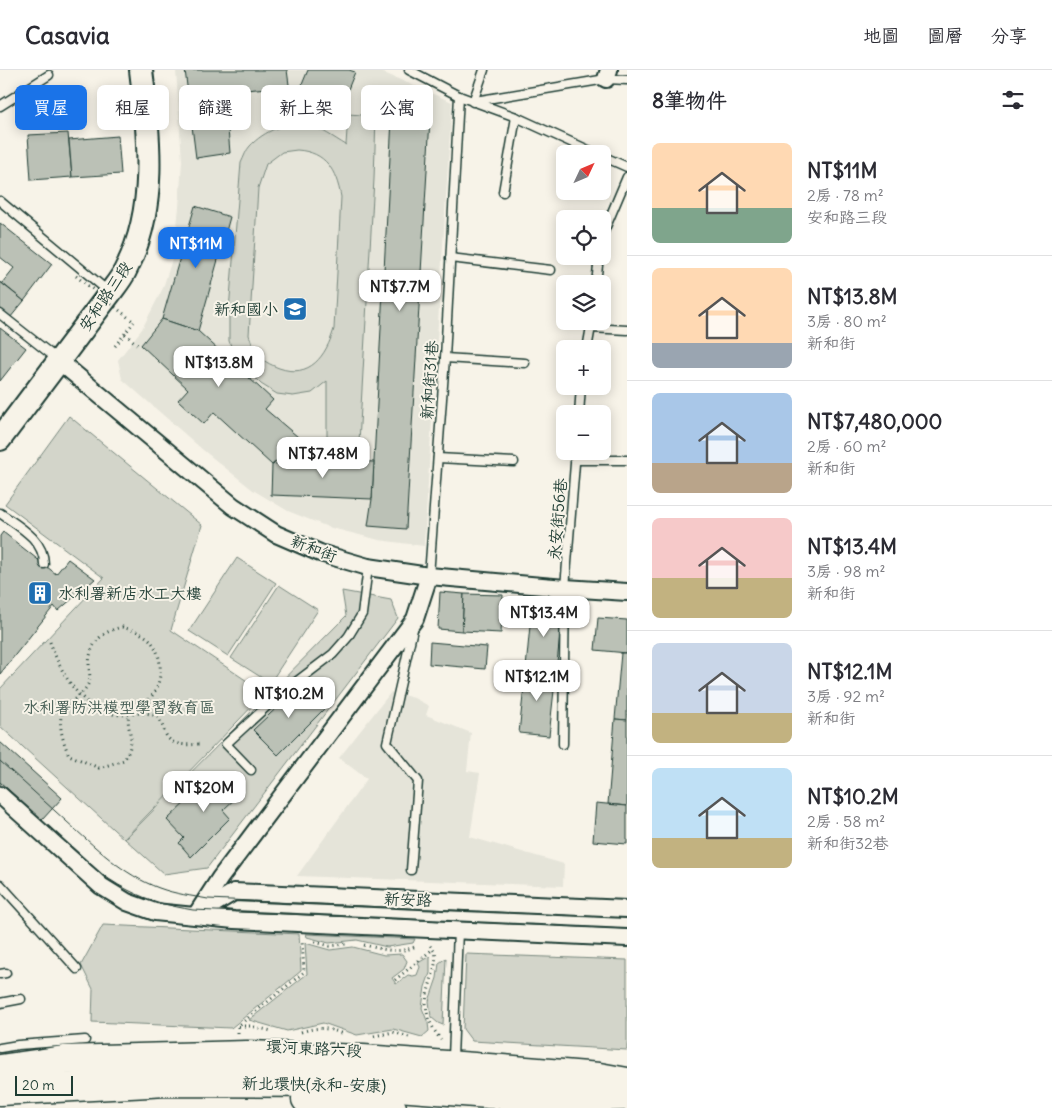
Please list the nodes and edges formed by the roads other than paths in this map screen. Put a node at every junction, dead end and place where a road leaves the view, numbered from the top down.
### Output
1 (141, 70) edge
2 (409, 70) edge
3 (484, 70) edge
4 (49, 75) dead end
5 (607, 75) edge
6 (627, 80) edge
7 (459, 96) junction
8 (473, 102) junction
9 (0, 106) edge
10 (516, 117) junction
11 (577, 145) edge
12 (611, 160) edge
13 (627, 167) edge
14 (627, 177) edge
15 (502, 192) dead end
16 (0, 201) edge
17 (611, 215) edge
18 (450, 258) junction
19 (551, 270) dead end
20 (110, 294) junction
21 (0, 314) edge
22 (611, 327) edge
23 (627, 330) edge
24 (444, 358) junction
25 (59, 361) junction
26 (525, 363) dead end
27 (0, 439) edge
28 (438, 458) junction
29 (575, 460) edge
30 (611, 460) edge
31 (627, 460) edge
32 (514, 462) dead end
33 (0, 513) edge
34 (44, 564) dead end
35 (368, 566) junction
36 (429, 576) junction
37 (565, 588) junction
38 (627, 592) edge
39 (415, 619) junction
40 (563, 744) dead end
41 (251, 770) dead end
42 (0, 795) edge
43 (411, 870) dead end
44 (0, 884) edge
45 (627, 909) edge
46 (196, 915) junction
47 (458, 930) junction
48 (627, 938) edge
49 (77, 969) dead end
50 (21, 999) dead end
51 (0, 1003) edge
52 (0, 1048) edge
53 (90, 1049) junction
54 (447, 1049) junction
55 (0, 1059) edge
56 (0, 1069) edge
57 (627, 1072) edge
58 (627, 1082) edge
59 (0, 1091) edge
60 (627, 1096) edge
61 (30, 1108) edge
62 (392, 1108) edge

1 - 20 main road, 安和路三段
2 - 7 lane
3 - 8 lane
4 - 9 lane
5 - 6 lane
5 - 8 lane
7 - 8 lane
7 - 18 lane, 新和街31巷
8 - 10 lane
10 - 11 lane
10 - 15 lane
12 - 13 lane
14 - 17 lane
16 - 20 lane
18 - 19 lane
18 - 24 lane, 新和街31巷
20 - 25 main road, 安和路三段
21 - 25 lane
22 - 23 lane
24 - 26 lane
24 - 28 lane, 新和街31巷
25 - 27 main road, 安和路三段
25 - 35 street, 新和街
28 - 32 lane
28 - 36 lane, 新和街31巷
29 - 37 lane, 永安街56巷
30 - 31 lane
33 - 34 lane
35 - 36 street, 新和街
35 - 41 lane
36 - 37 street, 新和街
36 - 39 street
37 - 38 street, 新和街
37 - 40 lane, 永安街56巷
39 - 43 lane
39 - 46 street
42 - 46 street, 新安路
44 - 49 lane
45 - 46 street, 新安路
46 - 47 street, 新安路
47 - 48 street, 新安路
47 - 54 lane
50 - 51 lane
52 - 53 lane
53 - 56 highway
53 - 58 highway
54 - 55 main road, 環河東路六段
54 - 57 main road, 環河東路六段
59 - 60 highway, 新北環快(永和-安康)
61 - 62 highway

